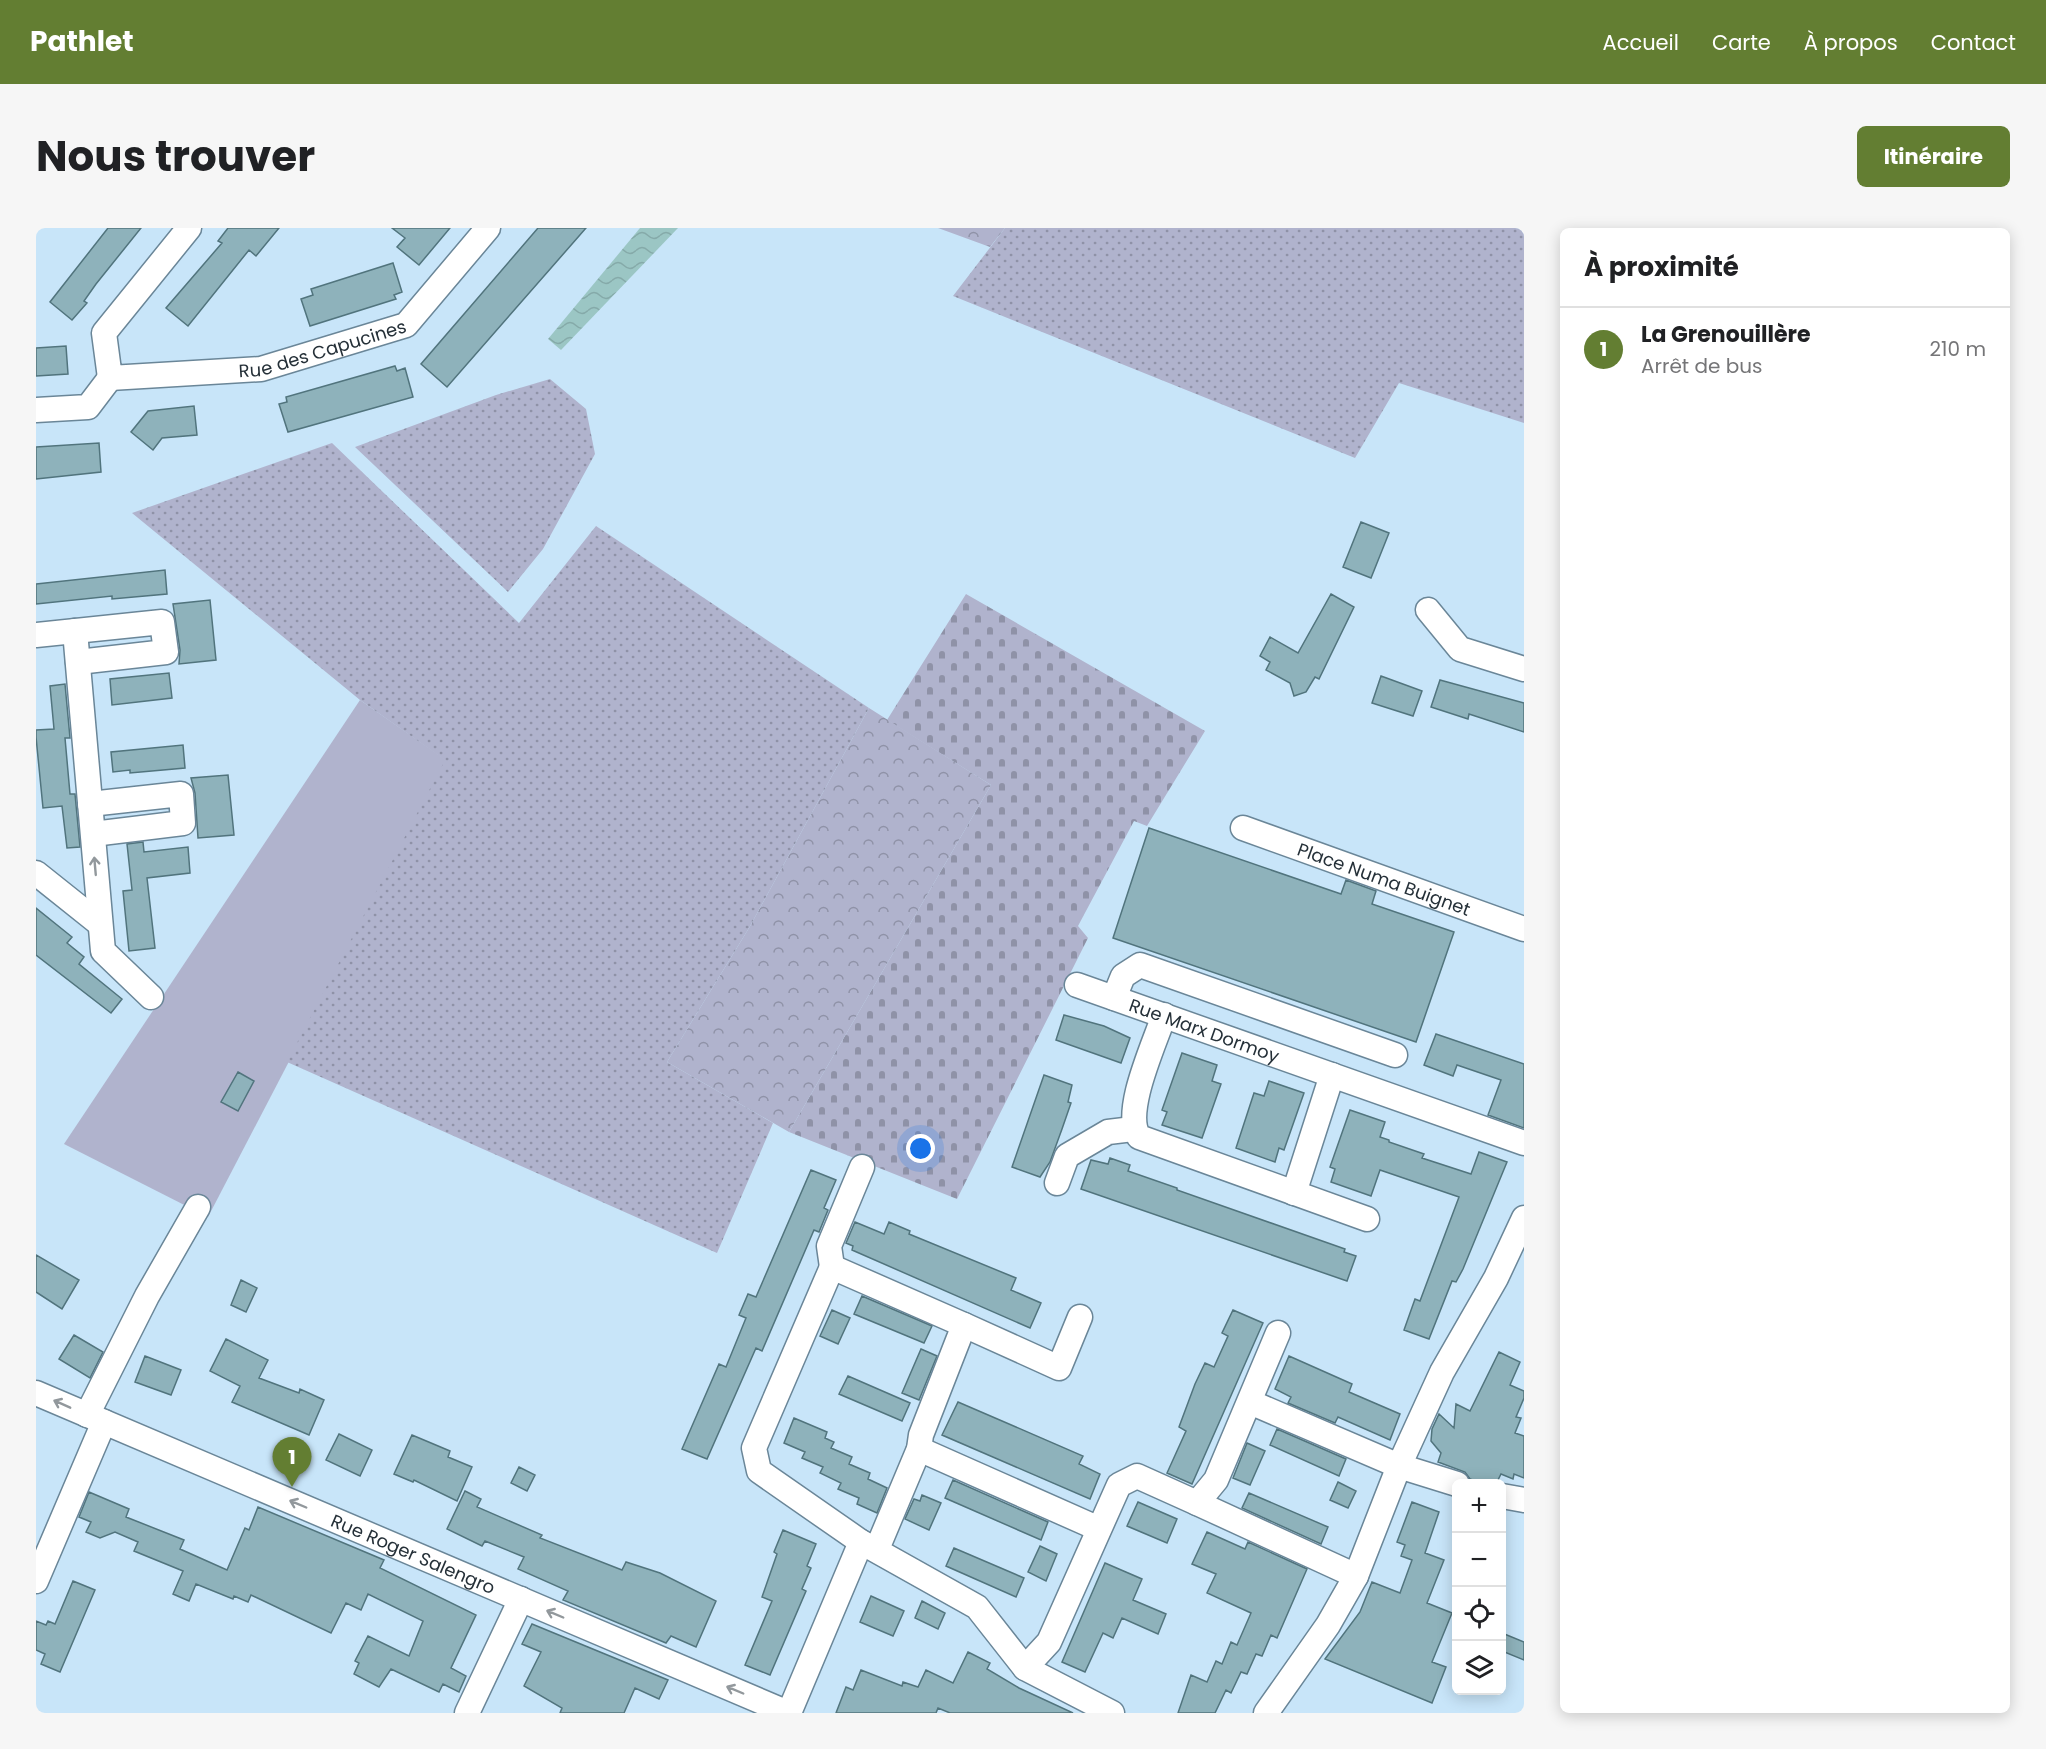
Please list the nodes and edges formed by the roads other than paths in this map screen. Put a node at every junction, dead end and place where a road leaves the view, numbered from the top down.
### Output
1 (189, 228) edge
2 (488, 228) edge
3 (110, 378) junction
4 (36, 410) edge
5 (1428, 610) dead end
6 (75, 631) junction
7 (36, 635) edge
8 (78, 662) junction
9 (1524, 669) edge
10 (90, 804) junction
11 (1243, 828) dead end
12 (93, 834) junction
13 (36, 873) edge
14 (100, 924) junction
15 (1524, 929) edge
16 (1077, 985) dead end
17 (151, 998) dead end
18 (1114, 998) junction
19 (1164, 1015) junction
20 (1395, 1054) dead end
21 (1332, 1075) junction
22 (1133, 1130) junction
23 (1524, 1143) edge
24 (862, 1167) dead end
25 (1057, 1183) dead end
26 (1294, 1193) junction
27 (198, 1207) dead end
28 (1524, 1218) edge
29 (1367, 1219) dead end
30 (832, 1267) junction
31 (1080, 1317) dead end
32 (964, 1325) junction
33 (1278, 1333) dead end
34 (36, 1393) edge
35 (1250, 1402) junction
36 (96, 1419) junction
37 (919, 1449) junction
38 (1399, 1466) junction
39 (1452, 1482) edge
40 (1506, 1497) edge
41 (1524, 1500) edge
42 (1197, 1503) junction
43 (1097, 1528) junction
44 (869, 1546) junction
45 (1356, 1576) junction
46 (36, 1581) edge
47 (520, 1599) junction
48 (1024, 1668) junction
49 (467, 1713) edge
50 (789, 1713) edge
51 (1112, 1713) edge
52 (1266, 1713) edge

1 - 3 street
2 - 3 street, Rue des Capucines
3 - 4 street
5 - 9 street
6 - 7 street
6 - 8 street
6 - 8 street
8 - 10 street
10 - 12 street
10 - 12 street
11 - 15 street, Place Numa Buignet
14 -> 12 street
13 - 14 street
14 - 17 street
16 - 18 street, Rue Marx Dormoy
18 - 19 street, Rue Marx Dormoy
18 - 20 street
19 - 21 street, Rue Marx Dormoy
19 - 22 street
21 - 23 street, Rue Marx Dormoy
21 - 26 street
22 - 25 street
22 - 26 street
24 - 30 street
26 - 29 street
27 - 36 street
28 - 38 street
30 - 32 street
30 - 44 street
31 - 32 street
32 - 37 street
33 - 35 street
36 -> 34 street, Rue Roger Salengro
35 - 38 street
35 - 42 street
36 - 46 street
47 -> 36 street, Rue Roger Salengro
37 - 43 street
37 - 44 street
38 - 39 street
38 - 45 street
40 - 41 street
42 - 43 street
42 - 45 street
43 - 48 street
44 - 48 street
44 - 50 street
45 - 52 street
47 - 49 street
50 -> 47 street, Rue Roger Salengro
48 - 51 street

